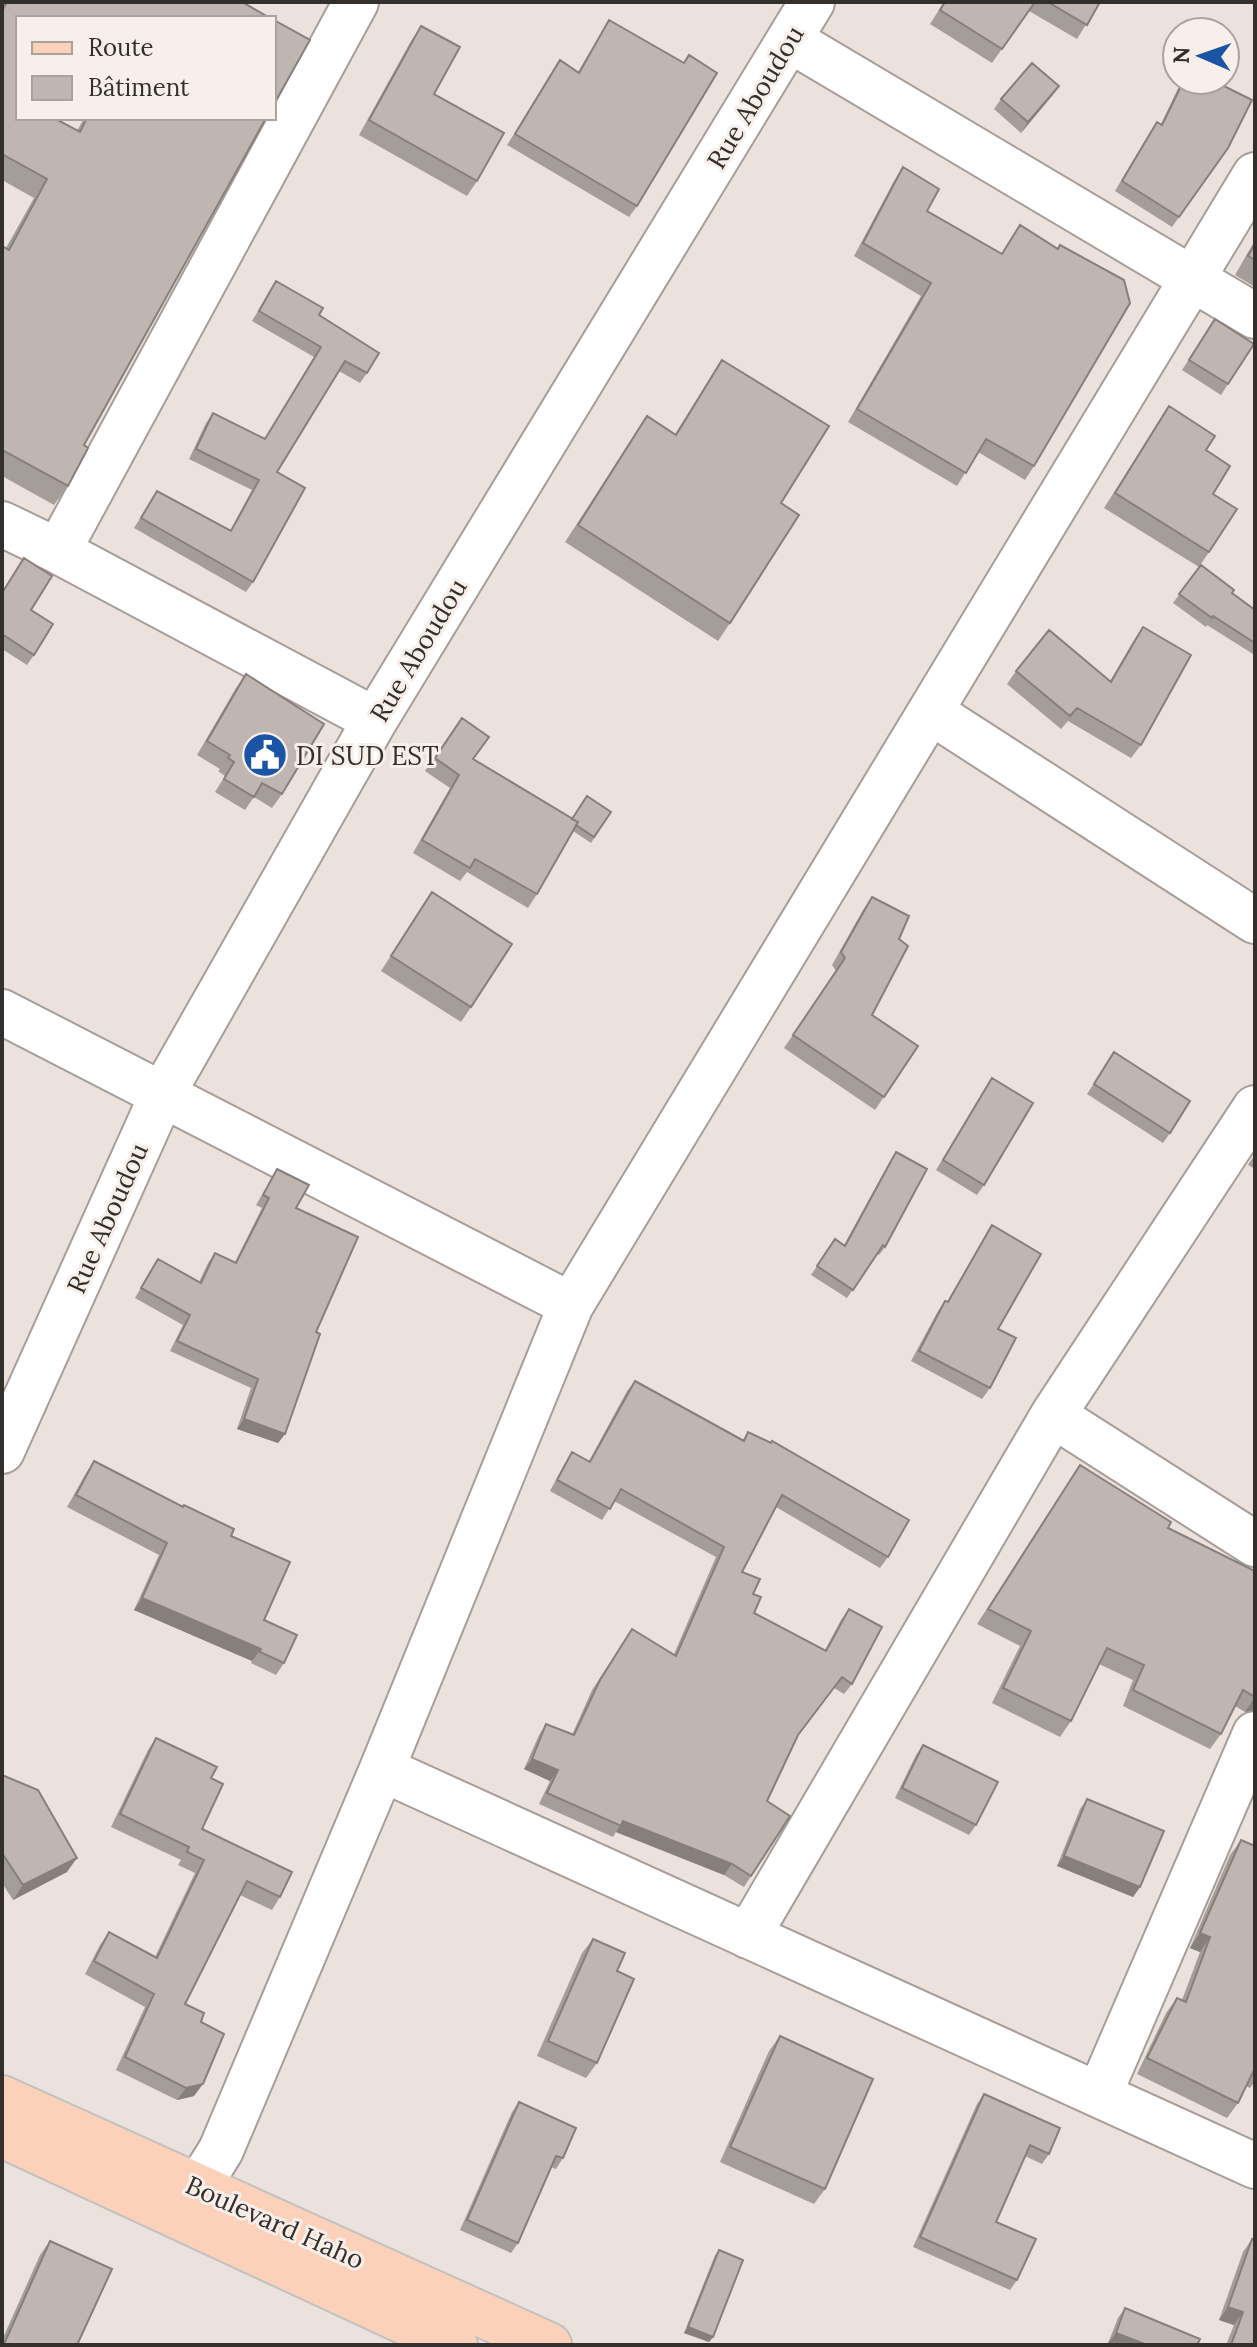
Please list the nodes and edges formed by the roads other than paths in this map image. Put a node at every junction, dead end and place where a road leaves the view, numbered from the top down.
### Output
1 (356, 2) edge
2 (812, 2) edge
3 (790, 40) junction
4 (1255, 175) edge
5 (1194, 279) junction
6 (1255, 316) edge
7 (2, 524) edge
8 (58, 551) junction
9 (931, 712) junction
10 (375, 720) junction
11 (1255, 921) edge
12 (2, 1012) edge
13 (162, 1095) junction
14 (1255, 1108) edge
15 (571, 1305) junction
16 (1053, 1415) junction
17 (2, 1451) edge
18 (1255, 1544) edge
19 (1255, 1734) edge
20 (382, 1769) junction
21 (748, 1936) junction
22 (1099, 2095) junction
23 (2, 2098) edge
24 (2, 2135) edge
25 (1255, 2166) edge
26 (198, 2187) junction
27 (523, 2339) edge
28 (455, 2345) edge

1 - 8 street
2 - 3 street, Rue Aboudou
3 - 5 street
3 - 10 street, Rue Aboudou
4 - 5 street
5 - 6 street
5 - 9 street
7 - 8 street
8 - 10 street
9 - 11 street
9 - 15 street
10 - 13 street, Rue Aboudou
12 - 13 street
13 - 15 street
13 - 17 street, Rue Aboudou
14 - 16 street
15 - 20 street
16 - 18 street
16 - 21 street
19 - 22 street
20 - 21 street
20 - 26 street
21 - 22 street
22 - 25 street
23 - 26 main road, Boulevard Haho
24 - 28 main road, Boulevard Haho
26 - 27 main road, Boulevard Haho

